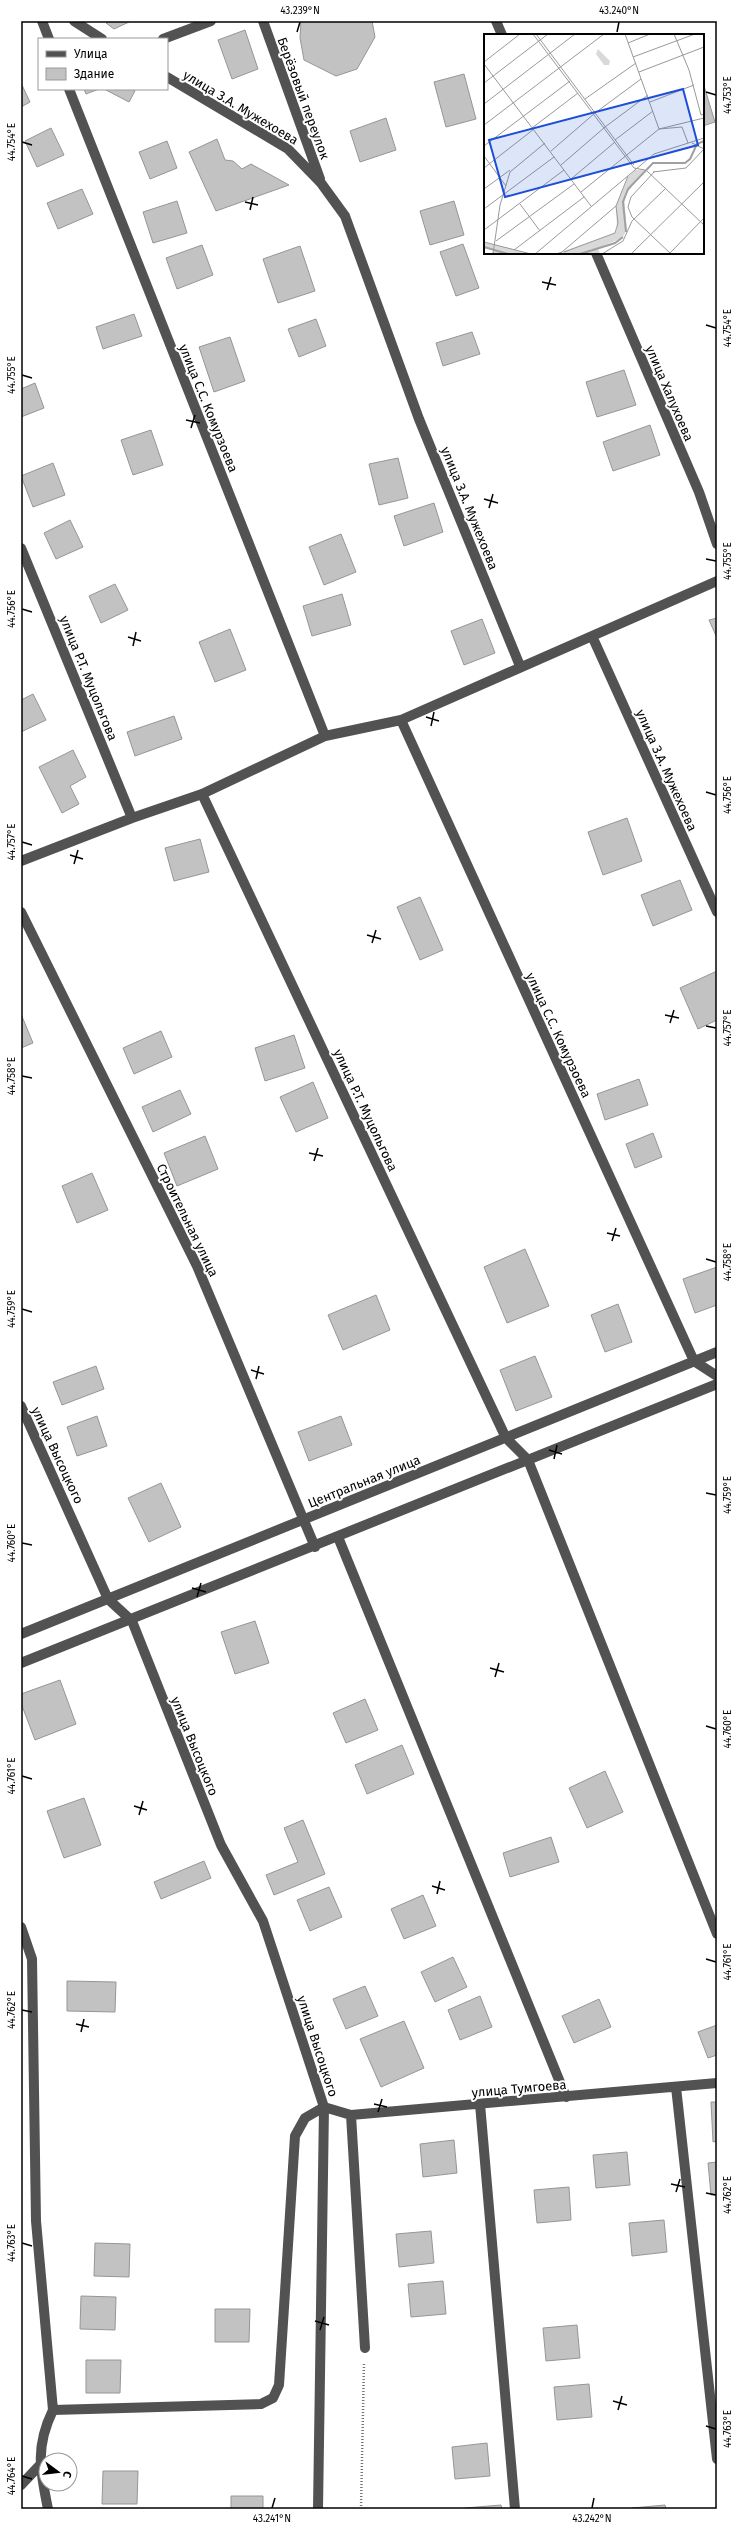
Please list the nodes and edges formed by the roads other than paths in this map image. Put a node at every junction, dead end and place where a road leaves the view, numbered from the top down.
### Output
1 (42, 21) edge
2 (74, 21) edge
3 (211, 21) edge
4 (263, 21) edge
5 (496, 21) edge
6 (502, 34) edge
7 (49, 38) edge
8 (100, 38) edge
9 (166, 38) edge
10 (168, 79) edge
11 (69, 90) edge
12 (321, 184) junction
13 (596, 254) edge
14 (717, 544) edge
15 (21, 548) edge
16 (717, 581) edge
17 (592, 636) junction
18 (520, 666) junction
19 (401, 720) junction
20 (325, 736) junction
21 (202, 794) junction
22 (132, 818) junction
23 (21, 861) edge
24 (21, 912) edge
25 (717, 912) edge
26 (717, 1352) edge
27 (694, 1361) junction
28 (717, 1376) edge
29 (717, 1384) edge
30 (21, 1406) edge
31 (506, 1438) junction
32 (528, 1460) junction
33 (304, 1520) junction
34 (338, 1537) junction
35 (315, 1547) junction
36 (108, 1599) junction
37 (132, 1620) junction
38 (21, 1634) edge
39 (21, 1663) edge
40 (21, 1927) edge
41 (717, 1934) edge
42 (717, 2083) edge
43 (676, 2087) junction
44 (566, 2097) junction
45 (480, 2104) junction
46 (324, 2107) junction
47 (351, 2115) junction
48 (365, 2348) road end
49 (53, 2410) junction
50 (41, 2452) edge
51 (717, 2459) edge
52 (38, 2467) edge
53 (21, 2484) edge
54 (44, 2492) edge
55 (48, 2509) edge
56 (318, 2509) edge
57 (515, 2509) edge

1 - 7 street
2 - 8 street
3 - 9 street
4 - 12 street, Берёзовый переулок
5 - 6 street
10 - 12 street, улица З.А. Мужехоева
11 - 20 street, улица С.С. Комурзоева
12 - 18 street, улица З.А. Мужехоева
13 - 14 street, улица Халухоева
15 - 22 street, улица Р.Т. Муцольгова
16 - 17 street
17 - 18 street
17 - 25 street, улица З.А. Мужехоева
18 - 19 street
19 - 20 street
19 - 27 street, улица С.С. Комурзоева
20 - 21 street
21 - 22 street
21 - 31 street, улица Р.Т. Муцольгова
22 - 23 street
24 - 33 street, Строительная улица
26 - 27 street, Центральная улица
27 - 28 street
27 - 31 street, Центральная улица
29 - 32 street
30 - 36 street, улица Высоцкого
31 - 32 street, улица Р.Т. Муцольгова
31 - 33 street, Центральная улица
32 - 34 street
32 - 41 street
33 - 35 street, Строительная улица
33 - 36 street, Центральная улица
34 - 35 street
34 - 44 street
35 - 37 street
36 - 37 street, улица Высоцкого
36 - 38 street, Центральная улица
37 - 39 street
37 - 46 street, улица Высоцкого
40 - 49 street
42 - 43 street, улица Тумгоева
43 - 44 street, улица Тумгоева
43 - 51 street
44 - 45 street, улица Тумгоева
45 - 47 street, улица Тумгоева
45 - 57 street
46 - 47 street, улица Тумгоева
46 - 49 street
46 - 56 street, улица Высоцкого
47 - 48 street
49 - 50 street
52 - 53 street
54 - 55 street

